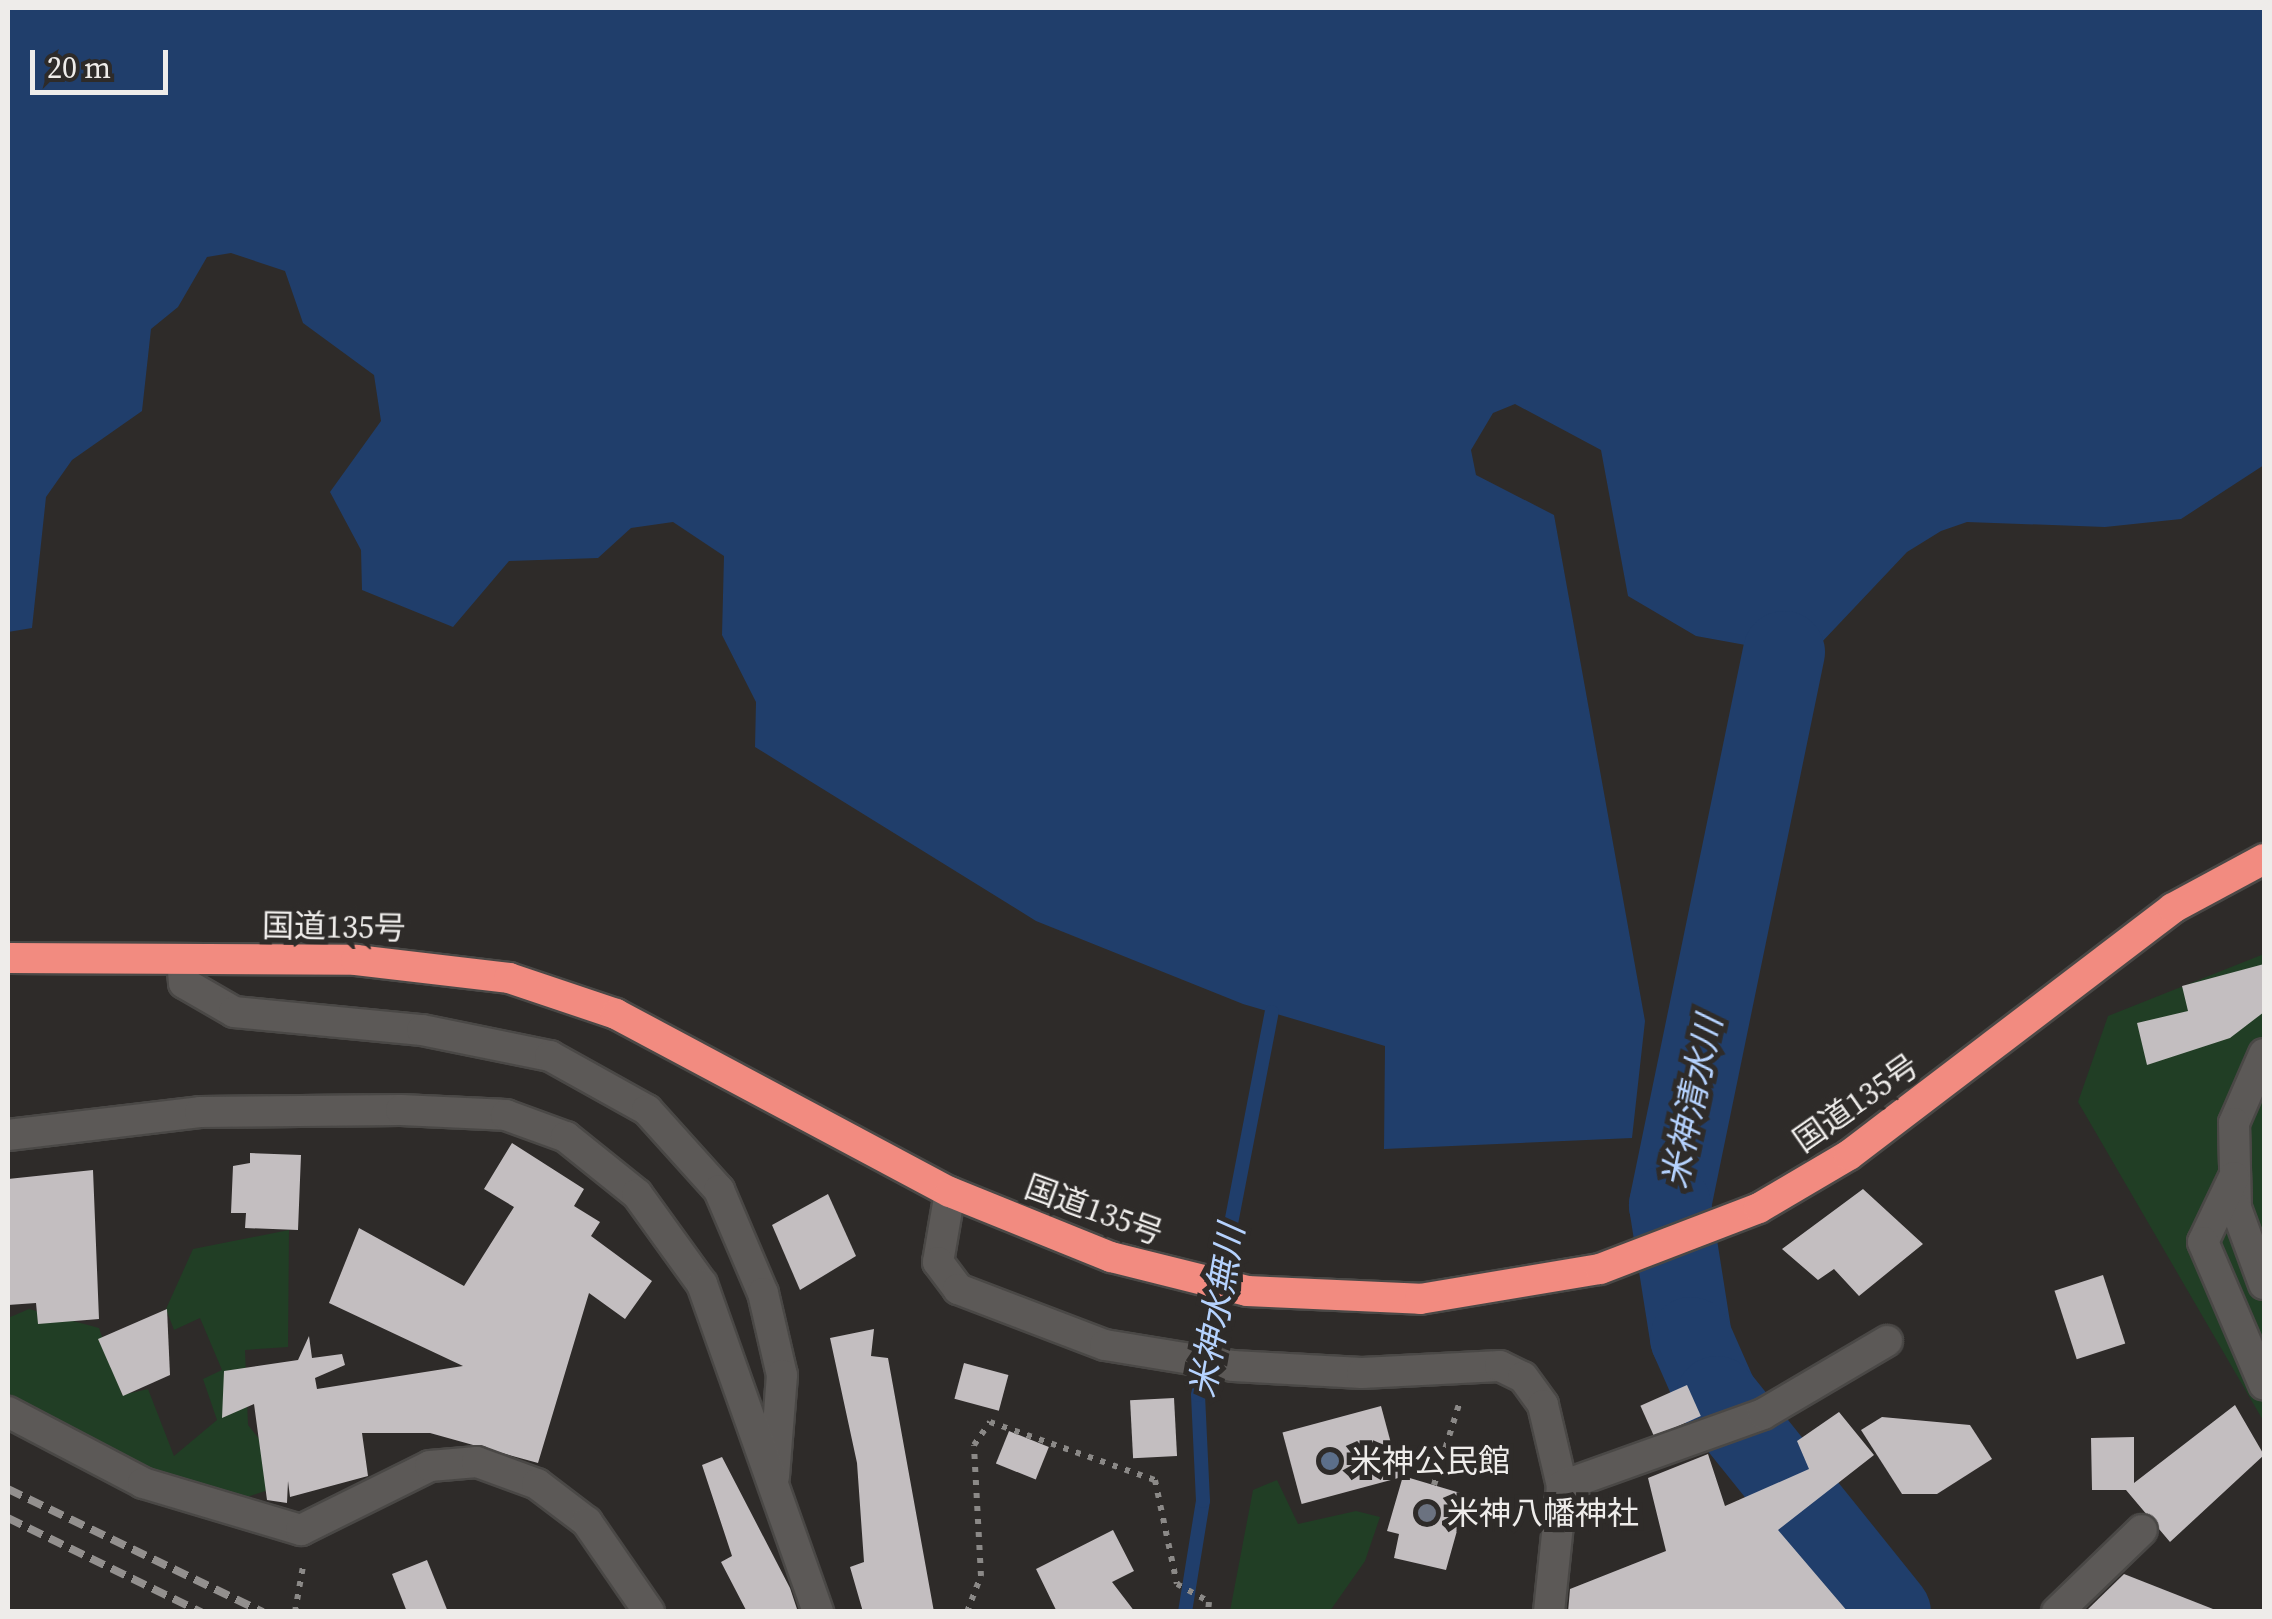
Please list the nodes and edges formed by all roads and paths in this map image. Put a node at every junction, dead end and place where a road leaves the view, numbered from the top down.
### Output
1 (2264, 858) edge
2 (8, 958) edge
3 (182, 960) junction
4 (2264, 1054) edge
5 (8, 1135) edge
6 (2236, 1174) junction
7 (950, 1192) junction
8 (2264, 1284) edge
9 (1888, 1341) dead end
10 (2264, 1384) edge
11 (8, 1412) edge
12 (1452, 1428) dead end
13 (774, 1480) junction
14 (1434, 1485) dead end
15 (1562, 1486) junction
16 (2142, 1530) dead end
17 (1208, 1607) edge
18 (649, 1612) edge
19 (818, 1612) edge
20 (967, 1612) edge
21 (1549, 1612) edge
22 (2057, 1612) edge

1 - 7 highway, 国道135号
2 - 3 highway, 国道135号
3 - 7 highway, 国道135号
3 - 13 street
4 - 6 street
5 - 13 street
6 - 8 street
6 - 10 street
7 - 15 street
9 - 15 street
11 - 18 street
12 - 14 path
13 - 19 street
15 - 21 street
16 - 22 street
17 - 20 path

